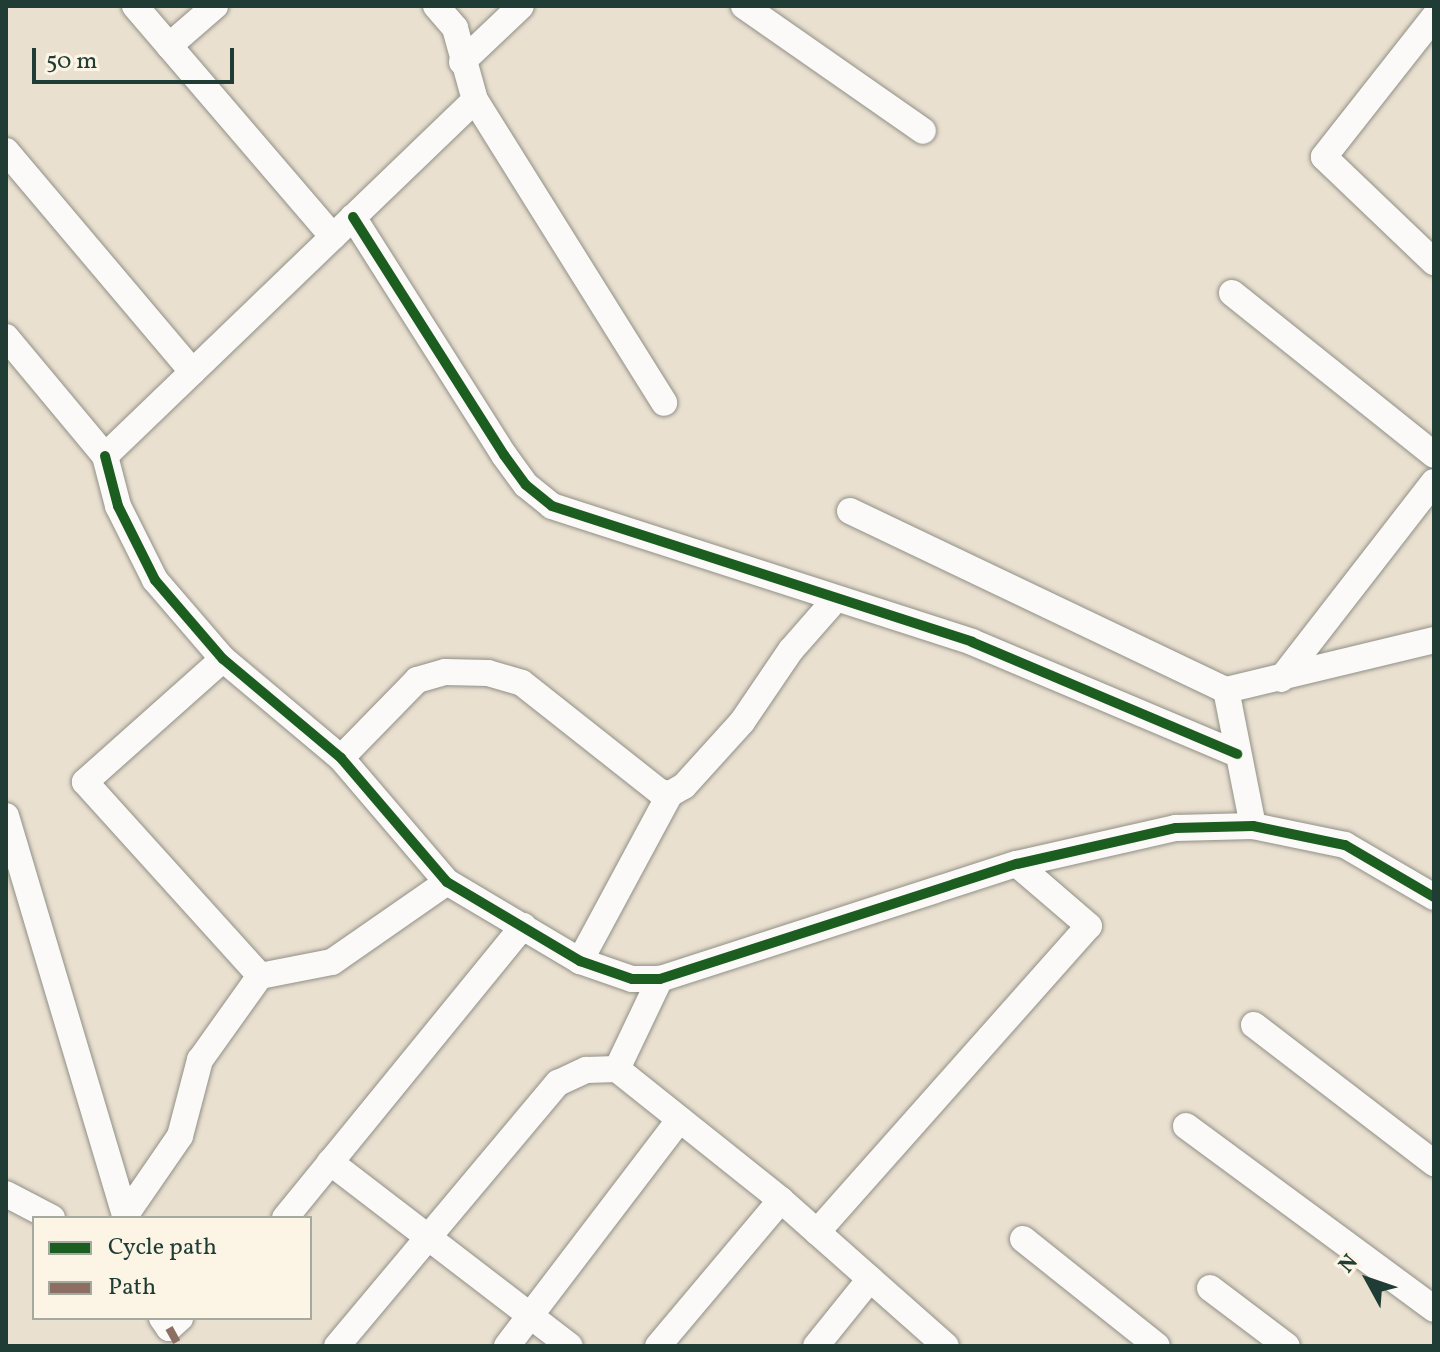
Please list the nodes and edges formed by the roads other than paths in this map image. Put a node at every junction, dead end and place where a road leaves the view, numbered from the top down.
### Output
1 (135, 6) edge
2 (215, 6) edge
3 (436, 6) edge
4 (521, 6) edge
5 (744, 6) edge
6 (1434, 17) edge
7 (169, 46) junction
8 (462, 62) junction
9 (475, 100) junction
10 (923, 131) dead end
11 (6, 151) edge
12 (353, 217) junction
13 (333, 237) junction
14 (1434, 262) edge
15 (1232, 293) dead end
16 (6, 337) edge
17 (193, 372) junction
18 (664, 403) dead end
19 (1434, 455) edge
20 (105, 456) junction
21 (1434, 482) edge
22 (850, 511) dead end
23 (834, 601) junction
24 (1434, 640) edge
25 (223, 659) junction
26 (1281, 679) junction
27 (1226, 690) junction
28 (1237, 754) junction
29 (341, 758) junction
30 (670, 794) junction
31 (6, 816) edge
32 (1253, 826) junction
33 (1017, 864) junction
34 (447, 882) junction
35 (1434, 897) edge
36 (523, 926) junction
37 (580, 961) junction
38 (260, 976) junction
39 (660, 979) junction
40 (1254, 1025) dead end
41 (617, 1069) junction
42 (680, 1119) junction
43 (1186, 1126) dead end
44 (330, 1162) junction
45 (1434, 1163) edge
46 (6, 1194) edge
47 (781, 1200) junction
48 (48, 1216) edge
49 (125, 1216) edge
50 (126, 1216) edge
51 (287, 1216) edge
52 (817, 1232) junction
53 (428, 1238) junction
54 (1023, 1239) dead end
55 (870, 1279) junction
56 (1210, 1288) dead end
57 (1434, 1309) edge
58 (531, 1316) junction
59 (163, 1320) edge
60 (178, 1320) edge
61 (337, 1346) edge
62 (507, 1346) edge
63 (570, 1346) edge
64 (658, 1346) edge
65 (816, 1346) edge
66 (946, 1346) edge
67 (1157, 1346) edge
68 (1287, 1346) edge

1 - 7 street
2 - 7 street
3 - 8 street
4 - 8 street
5 - 10 street
6 - 14 street
7 - 13 street
8 - 9 street
9 - 12 street
9 - 18 street
11 - 17 street
12 - 13 street
12 - 23 street
13 - 17 street
15 - 19 street
16 - 20 street
17 - 20 street
20 - 25 street
21 - 26 street
22 - 27 street
23 - 28 street
23 - 30 street
24 - 26 street
25 - 29 street
25 - 38 street
26 - 27 street
27 - 28 street
28 - 32 street
29 - 30 street
29 - 34 street
30 - 37 street
31 - 49 street
32 - 33 street
32 - 35 street
33 - 39 street
33 - 52 street
34 - 36 street
34 - 38 street
36 - 37 street
36 - 44 street
37 - 39 street
38 - 50 street
39 - 41 street
40 - 45 street
41 - 42 street
41 - 53 street
42 - 47 street
42 - 58 street
43 - 57 street
44 - 51 street
44 - 53 street
46 - 48 street
47 - 52 street
47 - 64 street
52 - 55 street
53 - 58 street
53 - 61 street
54 - 67 street
55 - 65 street
55 - 66 street
56 - 68 street
58 - 62 street
58 - 63 street
59 - 60 street

